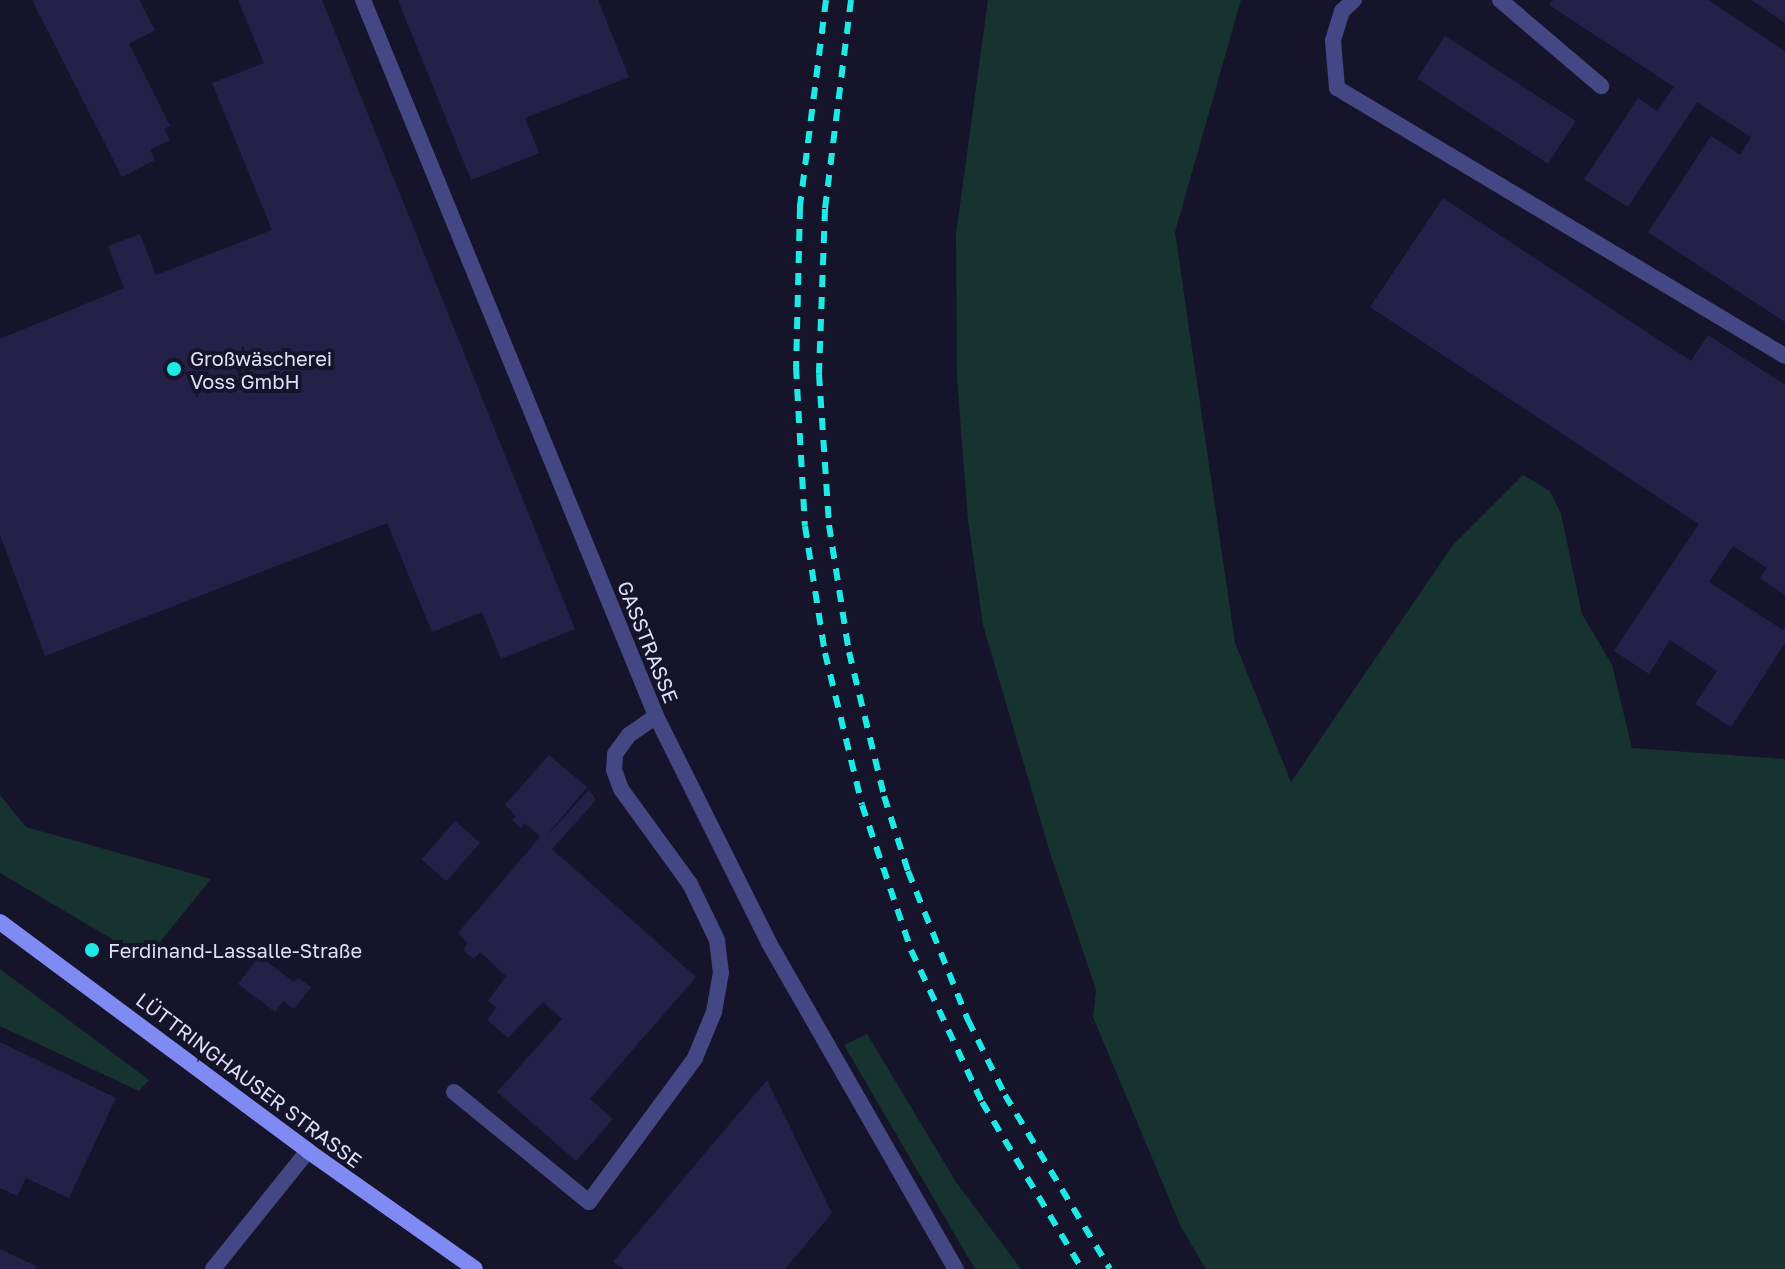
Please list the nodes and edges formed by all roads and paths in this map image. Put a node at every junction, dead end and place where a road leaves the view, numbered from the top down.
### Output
1 (363, 0) edge
2 (1354, 0) edge
3 (1500, 0) edge
4 (1601, 86) dead end
5 (1785, 356) edge
6 (656, 716) junction
7 (0, 922) edge
8 (454, 1092) dead end
9 (308, 1151) junction
10 (213, 1269) edge
11 (475, 1269) edge
12 (956, 1269) edge

1 - 6 street, GASSTRASSE
2 - 5 street
3 - 4 street
6 - 8 street
6 - 12 street, GASSTRASSE
7 - 9 main road, LÜTTRINGHAUSER STRASSE
9 - 10 street
9 - 11 main road, LÜTTRINGHAUSER STRASSE

